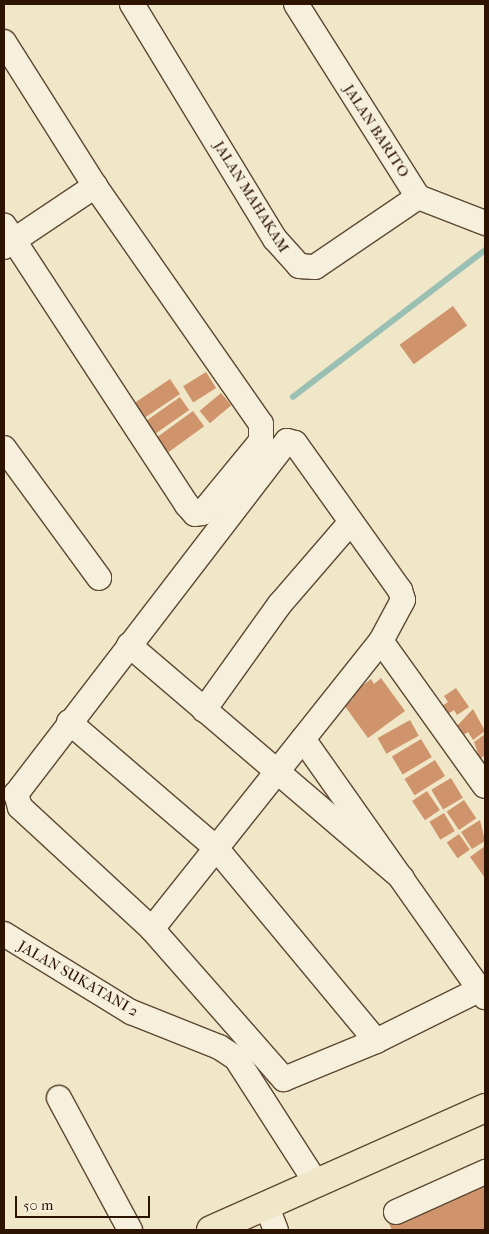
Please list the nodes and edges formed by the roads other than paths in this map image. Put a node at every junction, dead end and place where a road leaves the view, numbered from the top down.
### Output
1 (132, 4) edge
2 (296, 4) edge
3 (4, 42) edge
4 (95, 186) junction
5 (418, 197) junction
6 (485, 224) edge
7 (7, 238) edge
8 (4, 448) edge
9 (350, 522) junction
10 (99, 578) dead end
11 (380, 641) junction
12 (130, 645) junction
13 (204, 710) junction
14 (69, 722) junction
15 (303, 739) junction
16 (276, 774) junction
17 (485, 786) edge
18 (216, 848) junction
19 (402, 878) junction
20 (152, 929) junction
21 (4, 934) edge
22 (484, 991) edge
23 (376, 1041) junction
24 (60, 1098) dead end
25 (485, 1108) edge
26 (485, 1172) edge
27 (317, 1184) junction
28 (396, 1212) dead end
29 (272, 1219) edge
30 (130, 1230) edge
31 (211, 1230) edge

1 - 5 street, JALAN MAHAKAM
2 - 5 street, JALAN BARITO
3 - 4 street
4 - 7 street
4 - 7 street
5 - 6 street
8 - 10 street
9 - 11 street
9 - 12 street
9 - 13 street
11 - 15 street
11 - 17 street
12 - 13 street
12 - 14 street
13 - 16 street
14 - 18 street
14 - 20 street
15 - 16 street
15 - 19 street
16 - 18 street
16 - 19 street
18 - 20 street
18 - 23 street
19 - 22 street
20 - 23 street
21 - 27 street, JALAN SUKATANI 2
22 - 23 street
24 - 30 street
25 - 27 main road
26 - 28 street
27 - 29 main road
29 - 31 main road

